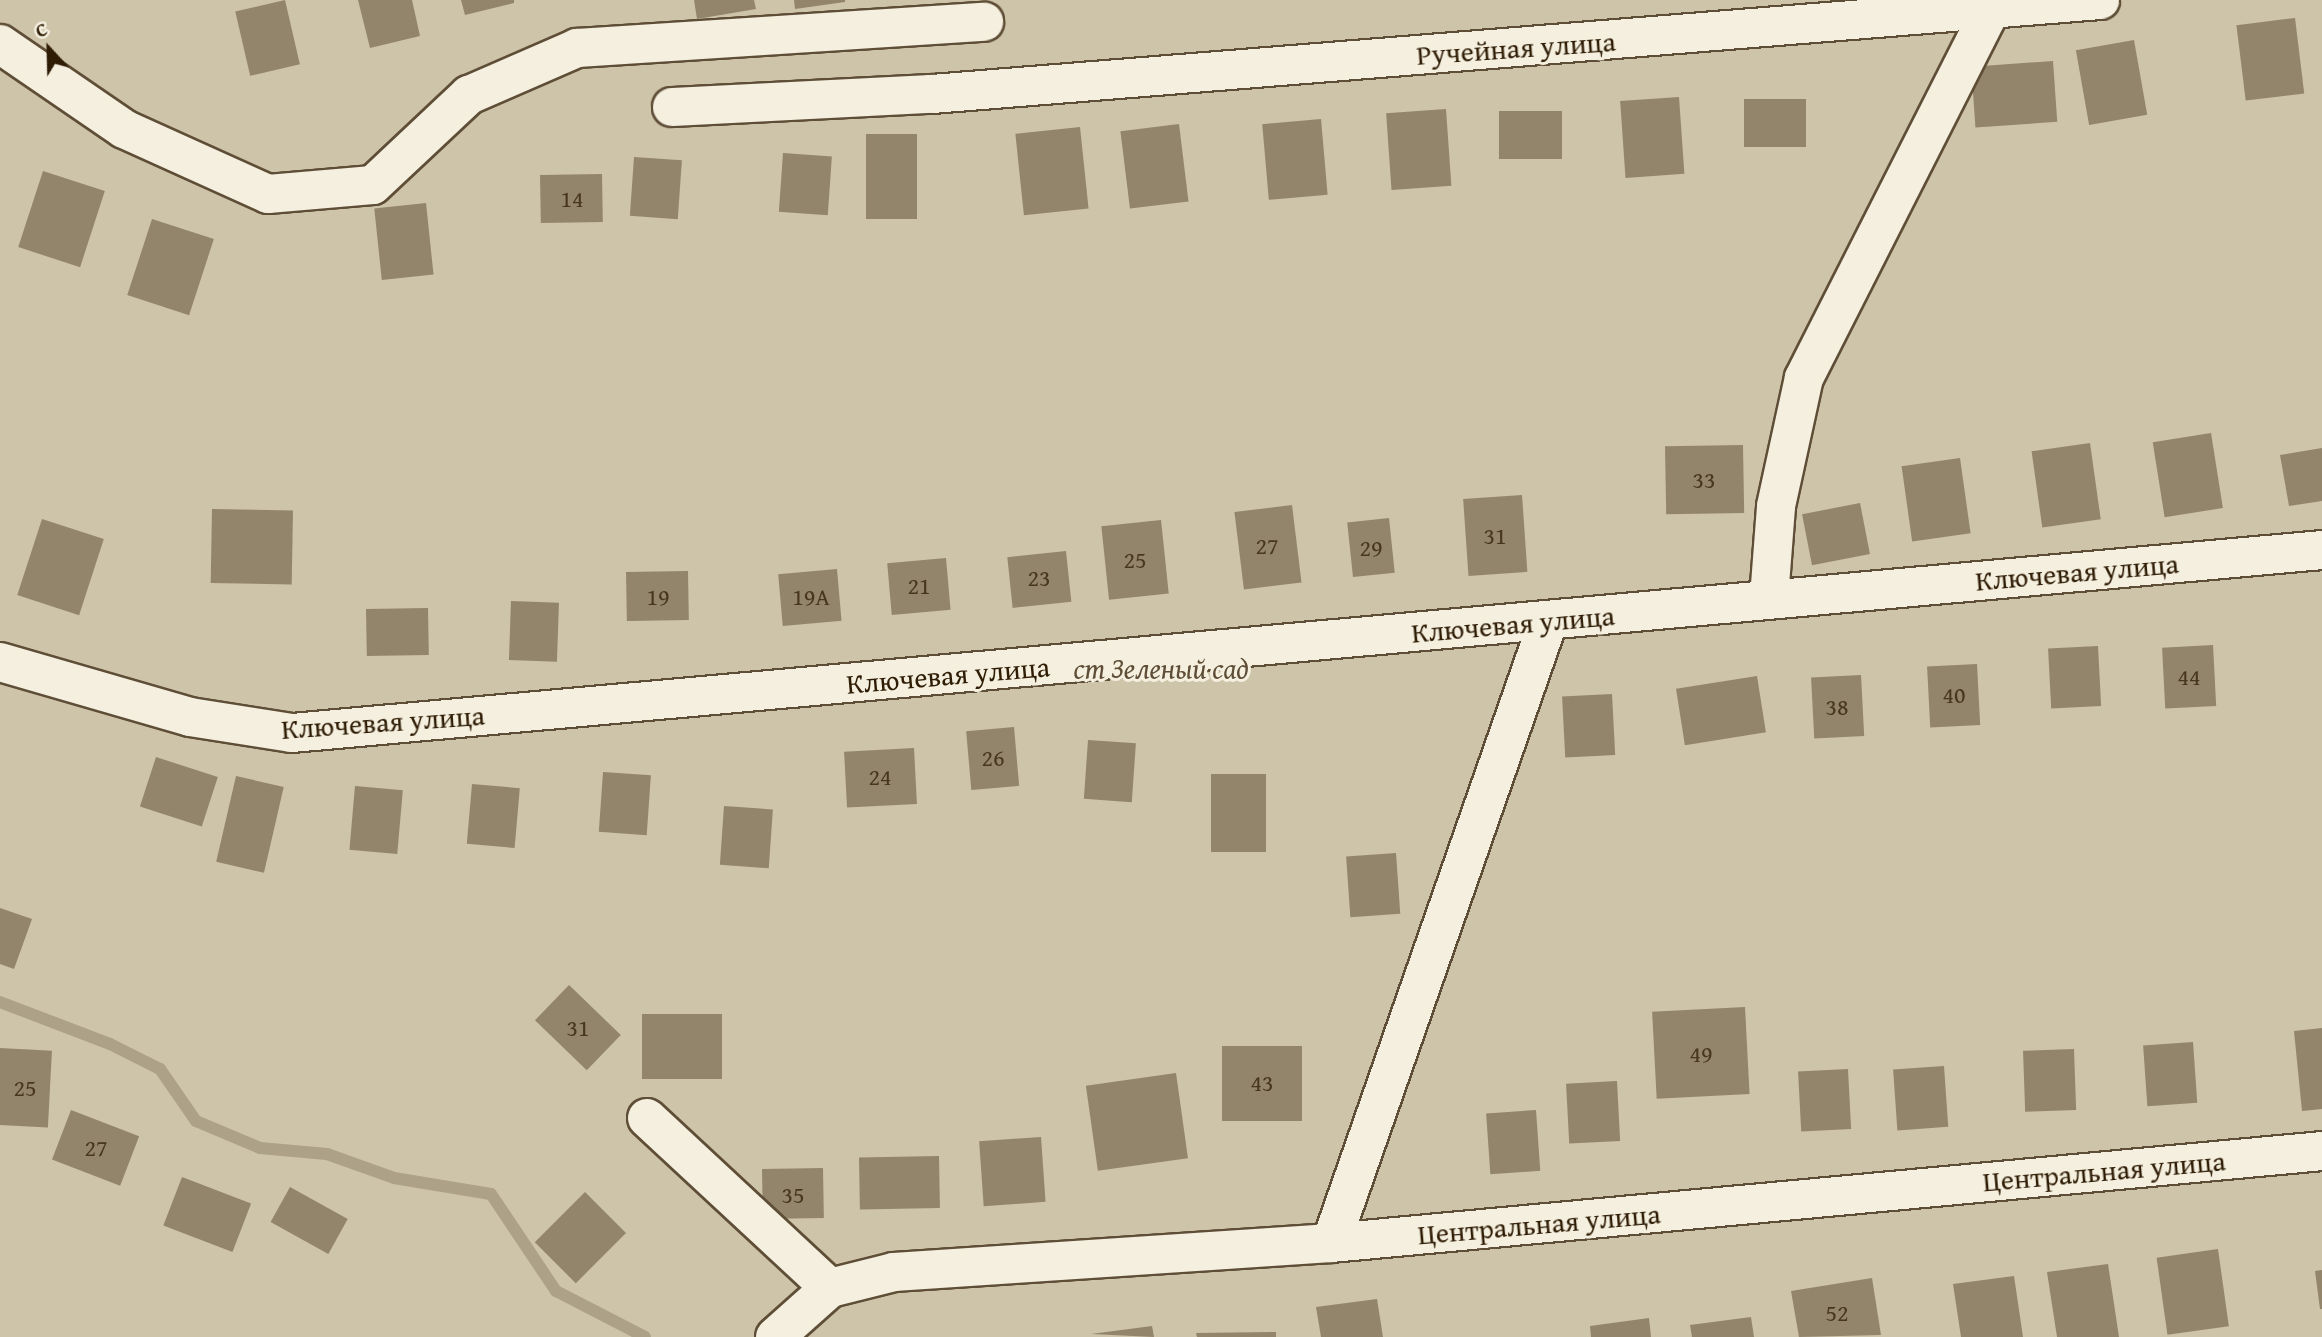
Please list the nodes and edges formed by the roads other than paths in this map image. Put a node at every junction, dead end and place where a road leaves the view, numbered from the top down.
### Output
1 (2100, 0) edge
2 (1990, 11) junction
3 (984, 22) dead end
4 (0, 44) edge
5 (672, 107) dead end
6 (2322, 550) edge
7 (1769, 598) junction
8 (1548, 622) junction
9 (0, 662) edge
10 (647, 1118) dead end
11 (2322, 1151) edge
12 (1331, 1243) junction
13 (830, 1288) junction
14 (775, 1337) edge

1 - 2 street, Ручейная улица
2 - 5 street, Ручейная улица
2 - 7 street
3 - 4 street
6 - 7 street, Ключевая улица
7 - 8 street, Ключевая улица
8 - 9 street, Ключевая улица
8 - 12 street
10 - 13 street
11 - 12 street, Центральная улица
12 - 13 street, Центральная улица
13 - 14 street, Центральная улица

